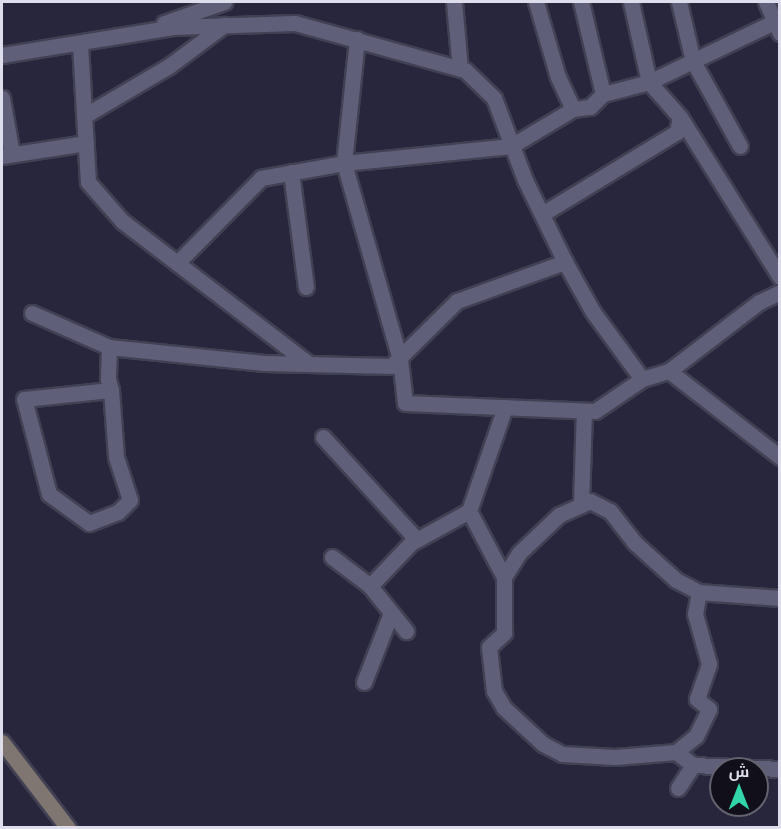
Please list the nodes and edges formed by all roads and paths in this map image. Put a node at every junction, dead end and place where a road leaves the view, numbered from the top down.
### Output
1 (224, 2) edge
2 (454, 2) edge
3 (536, 2) edge
4 (581, 2) edge
5 (632, 2) edge
6 (679, 2) edge
7 (766, 2) edge
8 (224, 25) junction
9 (778, 25) edge
10 (130, 35) junction
11 (357, 39) junction
12 (80, 44) junction
13 (2, 55) edge
14 (693, 61) junction
15 (460, 69) junction
16 (649, 82) junction
17 (603, 94) junction
18 (2, 98) edge
19 (573, 109) junction
20 (84, 116) junction
21 (680, 117) junction
22 (86, 143) junction
23 (511, 146) junction
24 (740, 146) dead end
25 (7, 155) edge
26 (344, 163) junction
27 (291, 172) junction
28 (542, 214) junction
29 (565, 262) junction
30 (177, 263) junction
31 (780, 277) edge
32 (306, 287) dead end
33 (780, 291) edge
34 (32, 313) dead end
35 (109, 347) junction
36 (400, 359) junction
37 (309, 364) junction
38 (669, 371) junction
39 (642, 379) junction
40 (111, 390) junction
41 (505, 407) junction
42 (584, 411) junction
43 (323, 437) dead end
44 (780, 457) edge
45 (581, 505) junction
46 (469, 511) junction
47 (417, 540) junction
48 (332, 556) dead end
49 (504, 577) junction
50 (370, 586) junction
51 (699, 592) junction
52 (780, 598) edge
53 (391, 613) junction
54 (406, 631) dead end
55 (364, 682) dead end
56 (2, 742) edge
57 (676, 752) junction
58 (693, 765) junction
59 (780, 769) edge
60 (678, 788) dead end
61 (68, 828) edge

1 - 10 street
2 - 15 street
3 - 19 street
4 - 17 street
5 - 16 street
6 - 14 street
7 - 9 street
8 - 10 street
8 - 11 street
8 - 20 street
9 - 14 street
10 - 12 street
11 - 15 street
11 - 26 street
12 - 13 street
12 - 20 street
14 - 16 street
14 - 24 street
15 - 23 street
16 - 17 street
16 - 21 street
17 - 19 street
18 - 25 street
19 - 23 street
20 - 22 street
21 - 28 street
21 - 31 street
22 - 25 street
22 - 30 street
23 - 26 street
23 - 28 street
26 - 27 street
26 - 36 street
27 - 30 street
27 - 32 street
28 - 29 street
29 - 36 street
29 - 39 street
30 - 37 street
33 - 38 street
34 - 35 street
35 - 37 street
35 - 40 street
36 - 37 street
36 - 41 street
38 - 39 street
38 - 44 street
39 - 42 street
40 - 40 street
41 - 42 street
41 - 46 street
42 - 45 street
43 - 47 street
45 - 49 street
45 - 51 street
46 - 47 street
46 - 49 street
47 - 50 street
48 - 50 street
49 - 57 street
50 - 53 street
51 - 52 street
51 - 57 street
53 - 54 street
53 - 55 street
56 - 61 street
57 - 58 street
58 - 59 street
58 - 60 street

